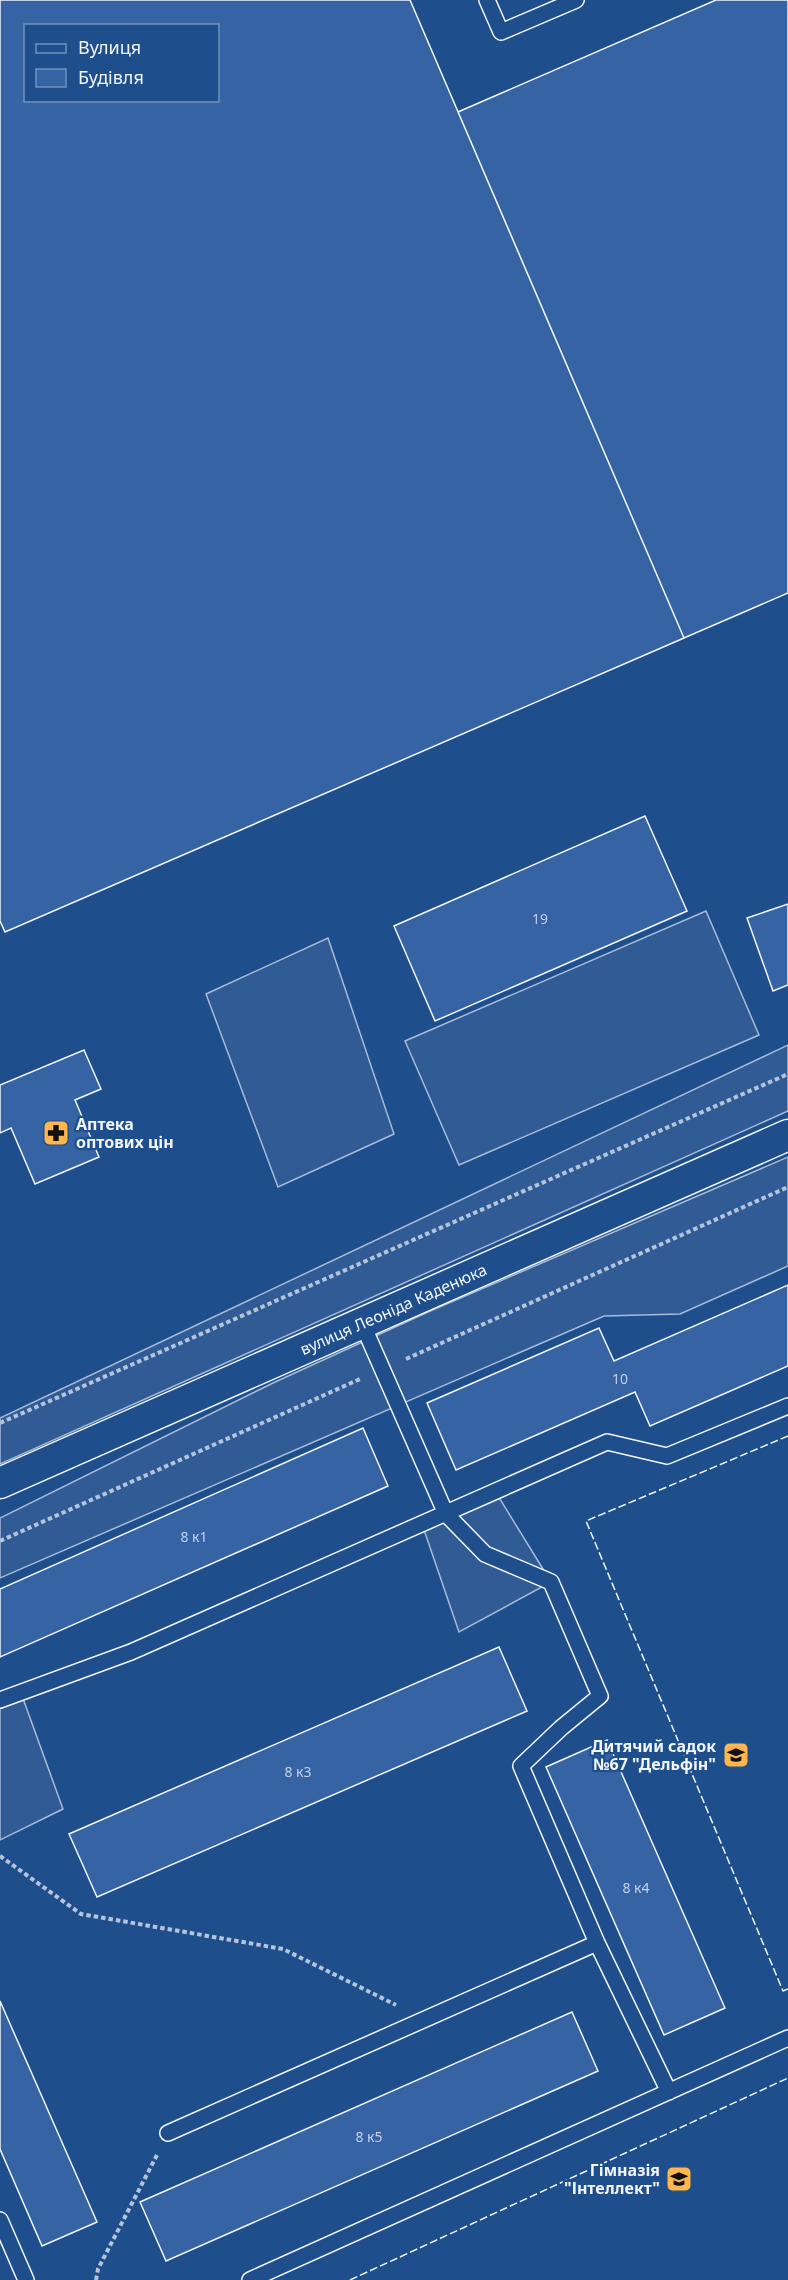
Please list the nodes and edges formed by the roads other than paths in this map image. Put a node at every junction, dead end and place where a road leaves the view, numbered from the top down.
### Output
1 (487, 0) edge
2 (576, 0) edge
3 (788, 1135) edge
4 (363, 1323) junction
5 (788, 1406) edge
6 (0, 1483) edge
7 (446, 1514) junction
8 (0, 1700) edge
9 (597, 1943) junction
10 (788, 2038) edge
11 (669, 2092) junction
12 (168, 2133) road end
13 (0, 2220) edge
14 (26, 2280) edge
15 (250, 2280) edge

1 - 2 lane
3 - 4 street, вулиця Леоніда Каденюка
4 - 6 street, вулиця Леоніда Каденюка
4 - 7 lane
5 - 7 lane
7 - 8 lane
7 - 9 lane
9 - 11 lane
9 - 12 lane
10 - 11 lane
11 - 15 lane
13 - 14 lane

